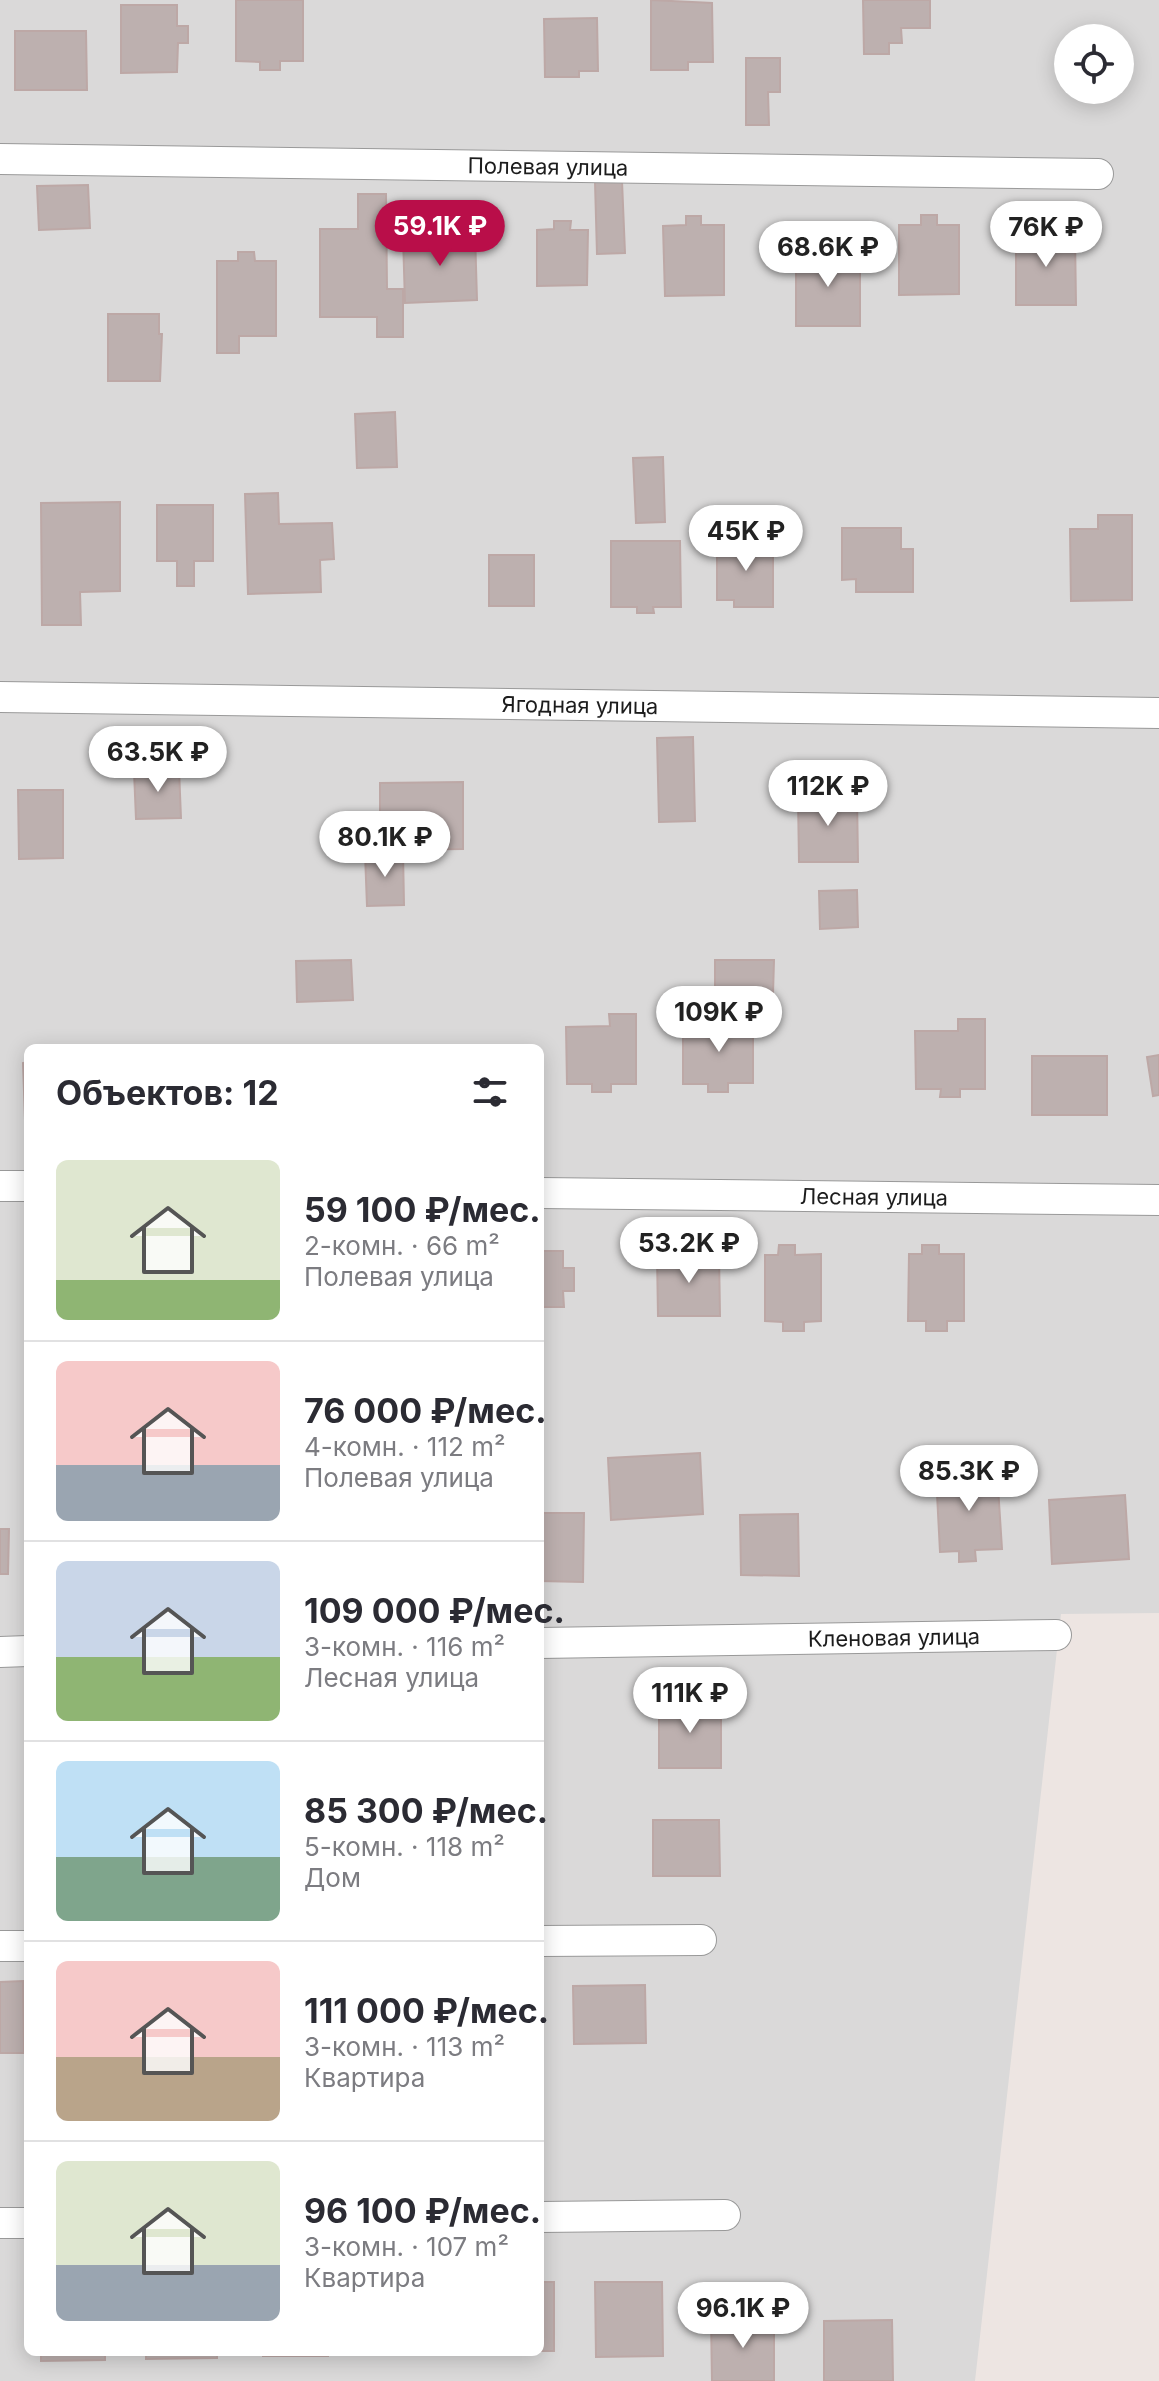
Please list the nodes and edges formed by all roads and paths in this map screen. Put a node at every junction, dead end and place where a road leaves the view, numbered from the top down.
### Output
1 (0, 159) edge
2 (1098, 174) dead end
3 (0, 697) edge
4 (1159, 713) edge
5 (0, 1186) edge
6 (24, 1186) edge
7 (544, 1193) edge
8 (1159, 1200) edge
9 (1056, 1635) dead end
10 (544, 1643) edge
11 (24, 1651) edge
12 (0, 1652) edge
13 (701, 1940) dead end
14 (544, 1941) edge
15 (0, 1946) edge
16 (24, 1946) edge
17 (725, 2215) dead end
18 (544, 2217) edge
19 (0, 2223) edge
20 (24, 2223) edge

1 - 2 street, Полевая улица
3 - 4 street, Ягодная улица
5 - 6 street
7 - 8 street, Лесная улица
9 - 10 street, Кленовая улица
11 - 12 street
13 - 14 street
15 - 16 street
17 - 18 street
19 - 20 street

